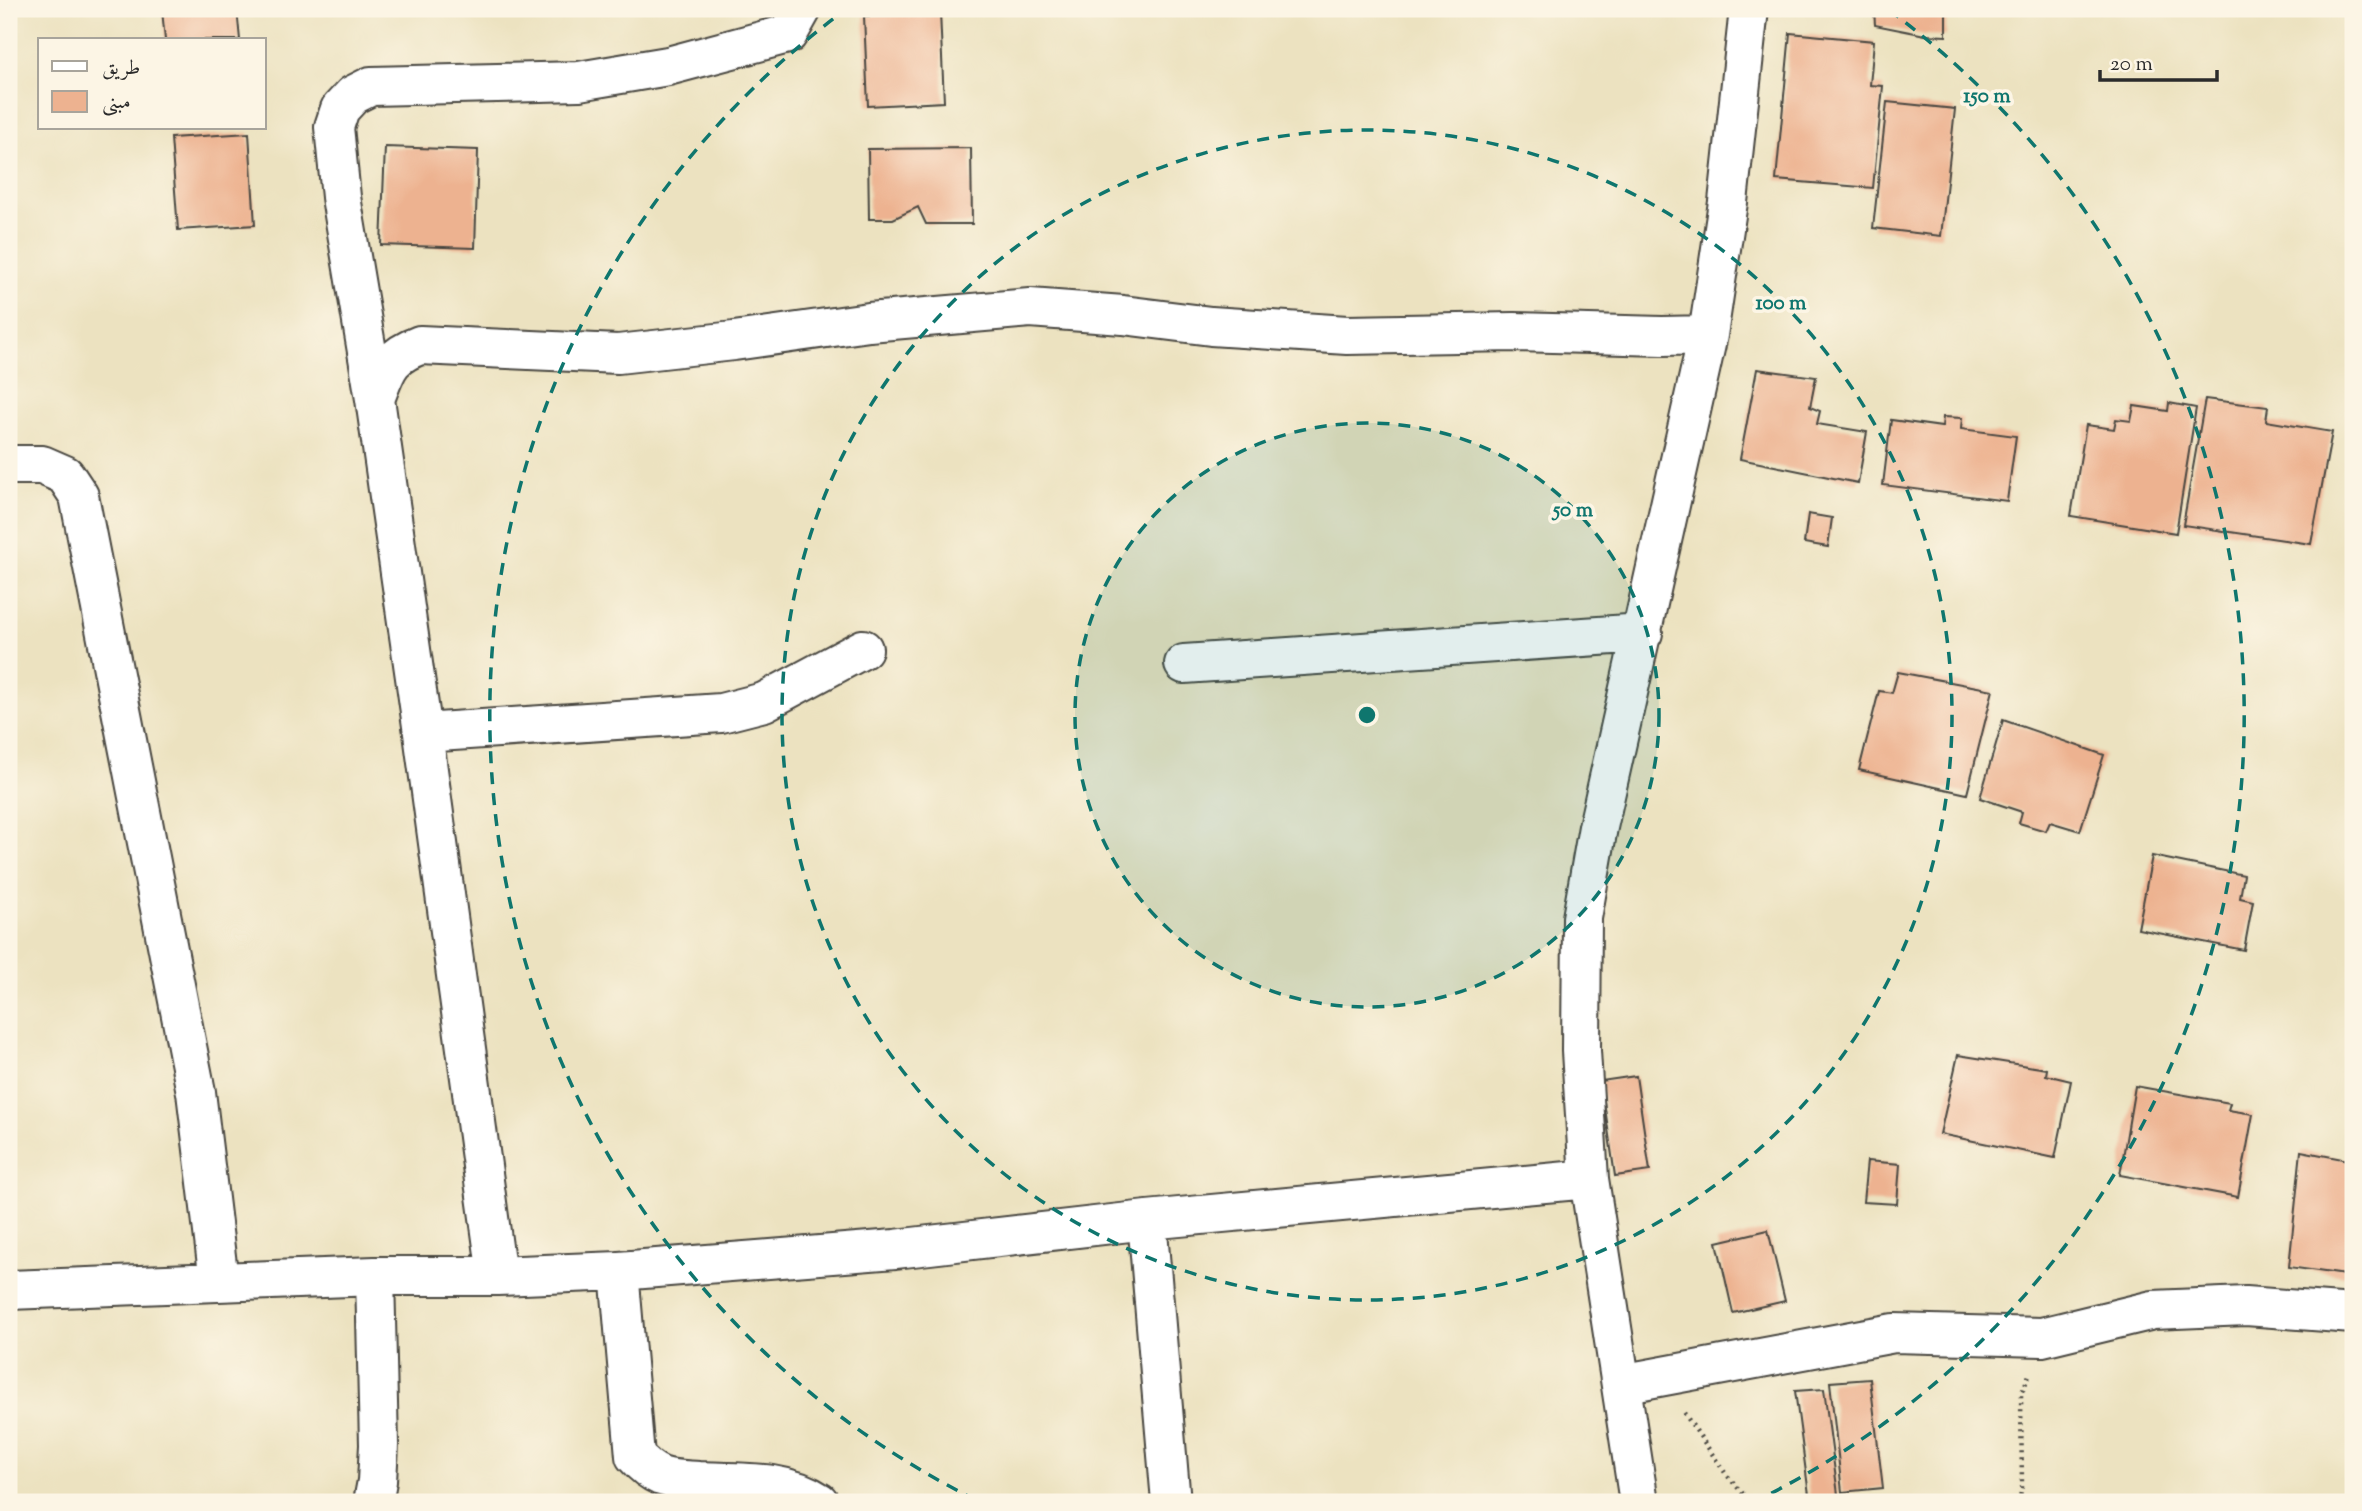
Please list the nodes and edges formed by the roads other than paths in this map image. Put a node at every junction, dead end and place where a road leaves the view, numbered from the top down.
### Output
1 (802, 9) edge
2 (1749, 9) edge
3 (1707, 335) junction
4 (375, 399) junction
5 (9, 465) edge
6 (1643, 633) junction
7 (863, 649) dead end
8 (1185, 664) dead end
9 (423, 733) junction
10 (1589, 1179) junction
11 (1147, 1220) junction
12 (619, 1271) junction
13 (375, 1276) junction
14 (497, 1276) junction
15 (219, 1281) junction
16 (9, 1290) edge
17 (2353, 1314) edge
18 (1621, 1384) junction
19 (373, 1502) edge
20 (819, 1502) edge
21 (1171, 1502) edge
22 (1639, 1502) edge

1 - 4 street
2 - 3 street
3 - 4 street
3 - 6 street
4 - 9 street
5 - 15 street
6 - 8 street
6 - 10 street
7 - 9 street
9 - 14 street
10 - 11 street
10 - 18 street
11 - 12 street
11 - 21 street
12 - 14 street
12 - 20 street
13 - 14 street
13 - 15 street
13 - 19 street
15 - 16 street
17 - 18 street
18 - 22 street

